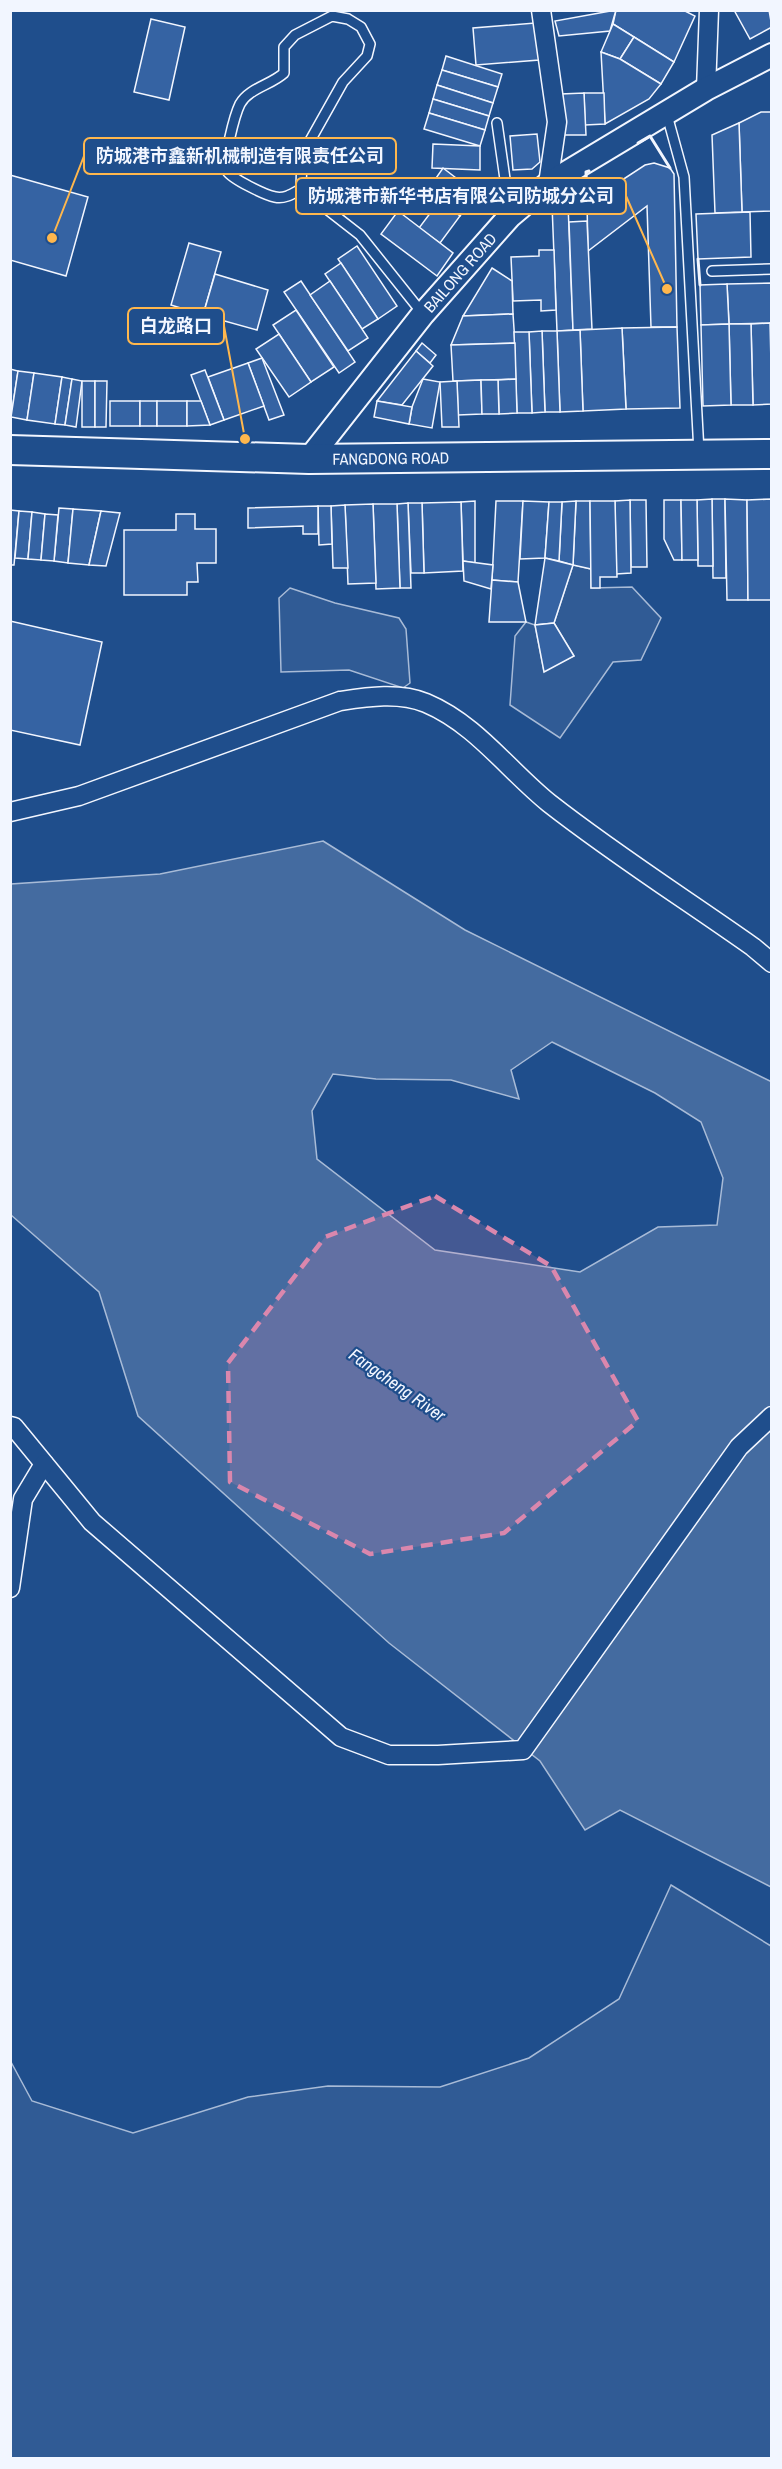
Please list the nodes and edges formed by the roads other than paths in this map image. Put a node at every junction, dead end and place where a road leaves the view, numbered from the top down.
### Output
1 (542, 10) edge
2 (709, 10) edge
3 (771, 56) edge
4 (706, 89) junction
5 (666, 113) junction
6 (497, 123) dead end
7 (548, 184) junction
8 (301, 189) junction
9 (510, 216) junction
10 (771, 270) edge
11 (712, 271) dead end
12 (423, 314) junction
13 (10, 450) edge
14 (699, 454) junction
15 (771, 454) edge
16 (309, 459) junction
17 (10, 812) edge
18 (771, 963) edge
19 (771, 1416) edge
20 (12, 1426) edge
21 (44, 1464) junction
22 (10, 1588) edge

1 - 7 street
2 - 4 street
3 - 4 street, BAILONG ROAD
4 - 5 street, BAILONG ROAD
5 - 7 street, BAILONG ROAD
5 - 14 lane
6 - 9 lane
7 - 9 street, BAILONG ROAD
8 - 8 lane
8 - 12 lane
9 - 12 street, BAILONG ROAD
10 - 11 lane
12 - 16 street, BAILONG ROAD
13 - 16 main road, FANGDONG ROAD
14 - 15 main road, FANGDONG ROAD
14 - 16 main road, FANGDONG ROAD
17 - 18 street
19 - 21 street
20 - 21 street
21 - 22 street

